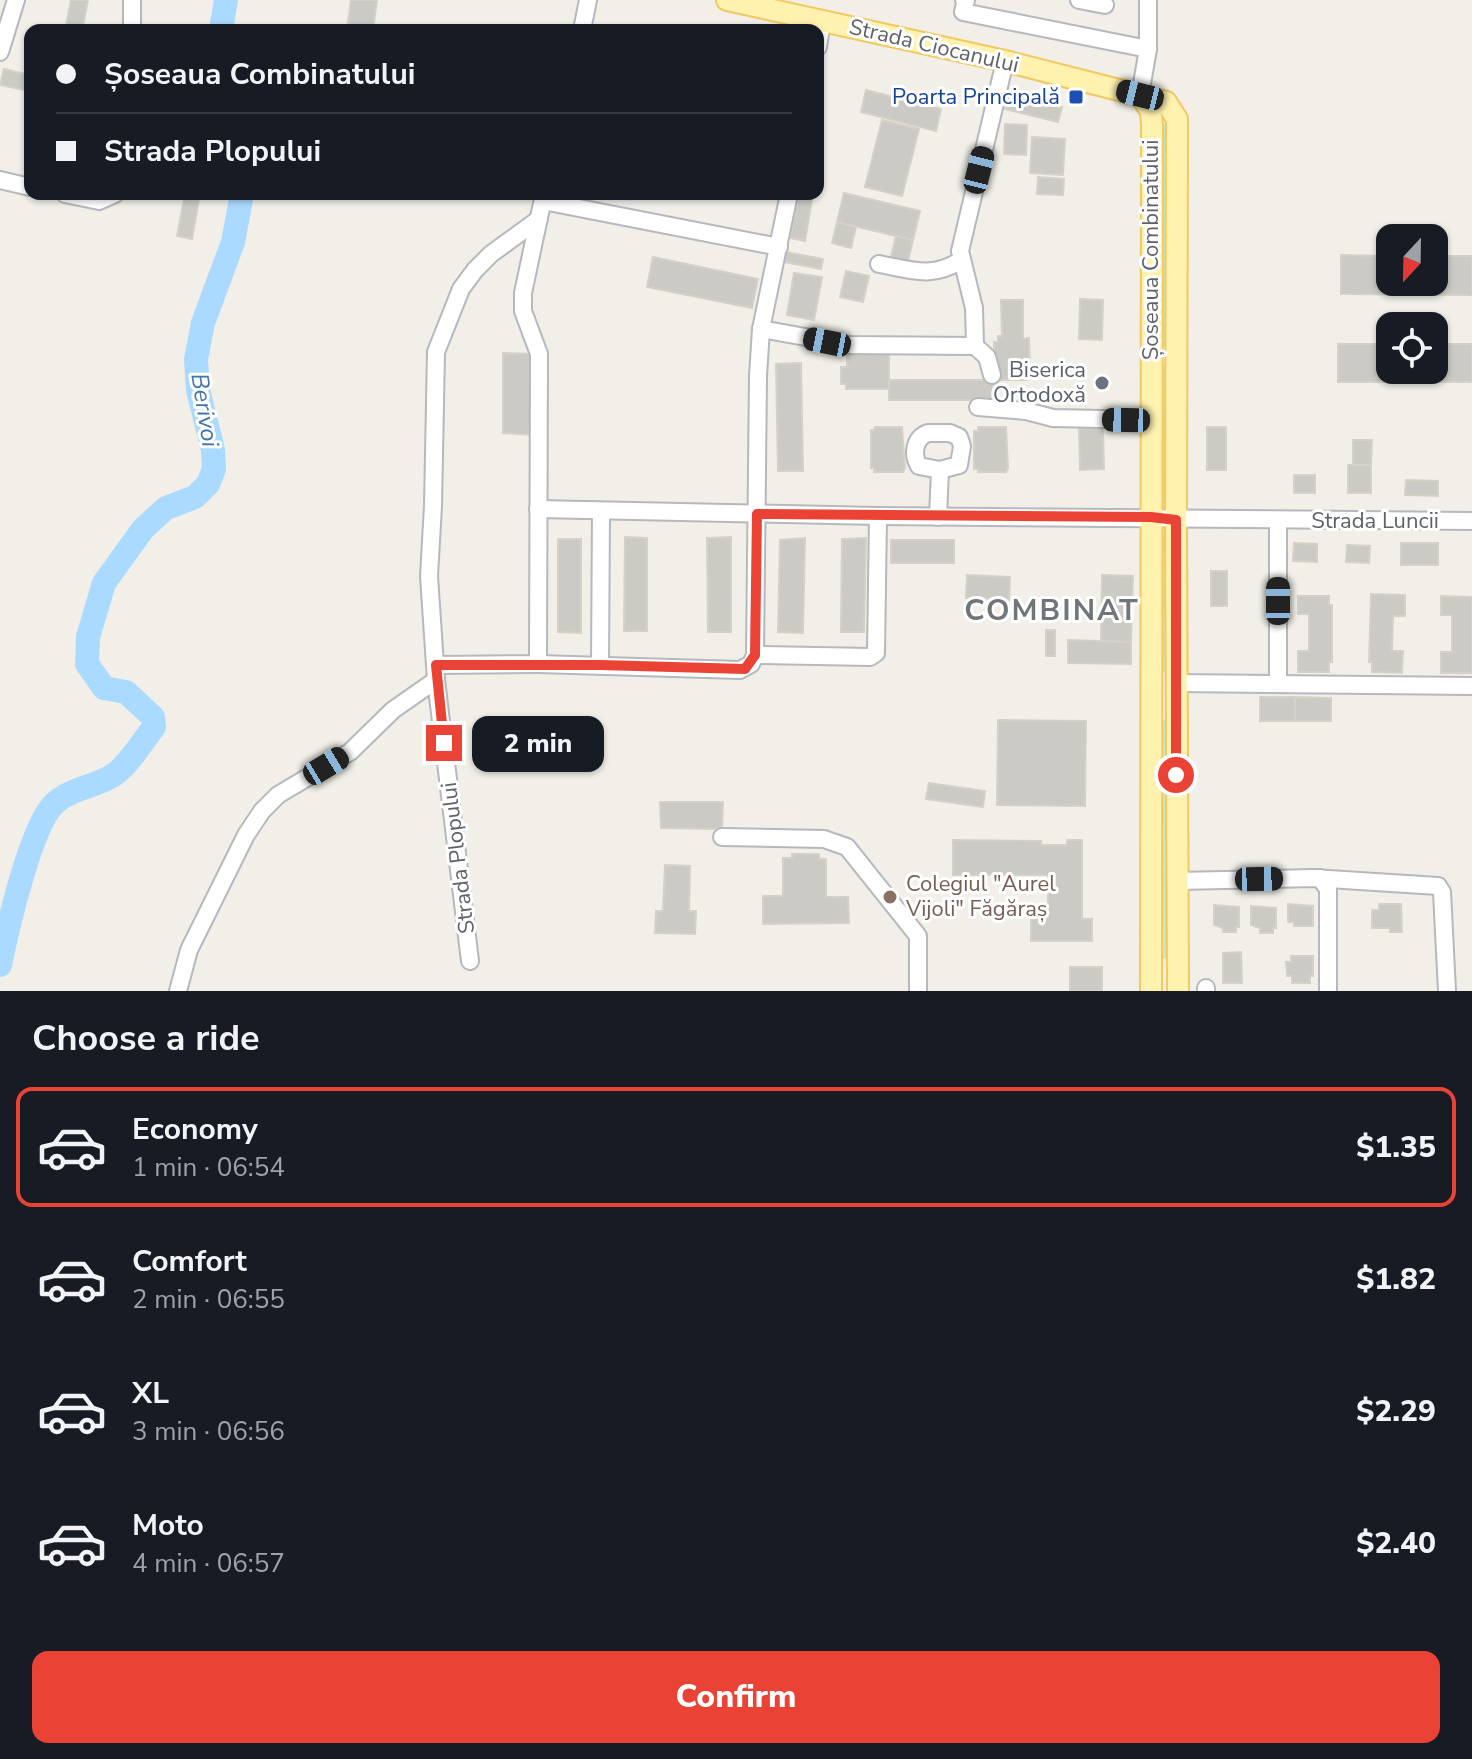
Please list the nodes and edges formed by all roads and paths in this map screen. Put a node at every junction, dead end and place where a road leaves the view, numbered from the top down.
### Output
1 (16, 0) edge
2 (132, 0) edge
3 (588, 0) edge
4 (727, 0) edge
5 (964, 0) edge
6 (1079, 0) edge
7 (1148, 0) edge
8 (1105, 5) dead end
9 (822, 21) junction
10 (132, 24) edge
11 (583, 24) edge
12 (822, 24) edge
13 (1148, 49) junction
14 (0, 52) edge
15 (1005, 61) junction
16 (1140, 95) junction
17 (24, 175) edge
18 (0, 180) edge
19 (24, 186) edge
20 (543, 200) edge
21 (553, 200) edge
22 (788, 200) edge
23 (539, 219) junction
24 (779, 247) junction
25 (961, 260) junction
26 (879, 264) dead end
27 (761, 329) junction
28 (975, 346) junction
29 (1151, 354) junction
30 (1176, 354) junction
31 (992, 375) dead end
32 (978, 407) dead end
33 (1151, 420) junction
34 (940, 470) dead end
35 (538, 509) junction
36 (601, 512) junction
37 (757, 514) junction
38 (878, 516) junction
39 (938, 517) junction
40 (1151, 517) junction
41 (1176, 520) junction
42 (1278, 520) junction
43 (1472, 521) edge
44 (755, 655) junction
45 (538, 664) junction
46 (600, 665) junction
47 (436, 673) junction
48 (1152, 683) junction
49 (1176, 683) junction
50 (1278, 683) junction
51 (1472, 686) edge
52 (722, 837) dead end
53 (1320, 878) junction
54 (1177, 881) junction
55 (470, 961) dead end
56 (1151, 986) edge
57 (1178, 986) edge
58 (178, 991) edge
59 (918, 991) edge
60 (1328, 991) edge
61 (1447, 991) edge

1 - 14 street
2 - 10 street
3 - 11 street
4 - 9 main road, Strada Ciocanului
5 - 13 street
6 - 8 street
7 - 13 street
9 - 12 street
9 - 15 main road, Strada Ciocanului
13 - 16 street
15 - 16 main road, Strada Ciocanului
15 - 25 street
16 - 29 main road, Șoseaua Combinatului
16 - 30 main road, Șoseaua Combinatului
17 - 18 street
18 - 19 street
20 - 23 street
21 - 24 street
22 - 24 street
23 - 35 street
23 - 47 street, Strada Plopului
24 - 27 street
25 - 26 street
25 - 28 street
27 - 28 street
27 - 37 street
28 - 31 street
29 - 30 main road
29 - 33 main road, Șoseaua Combinatului
30 - 41 main road, Șoseaua Combinatului
32 - 33 street
33 - 40 main road, Șoseaua Combinatului
34 - 39 street
35 - 36 street
35 - 45 street
36 - 37 street
36 - 46 street
37 - 38 street
37 - 44 street
38 - 39 street
38 - 44 street
39 - 40 street
40 - 41 street
40 - 48 main road, Șoseaua Combinatului
41 - 42 street, Strada Luncii
41 - 49 main road, Șoseaua Combinatului
42 - 43 street, Strada Luncii
42 - 50 street
44 - 46 street
45 - 46 street
45 - 47 street
47 - 55 street, Strada Plopului
47 - 58 street
48 - 49 main road
48 - 56 main road, Șoseaua Combinatului
49 - 50 street
49 - 54 main road, Șoseaua Combinatului
50 - 51 street
52 - 59 street
53 - 54 street
53 - 60 street
53 - 61 street
54 - 57 main road, Șoseaua Combinatului
56 - 57 main road

